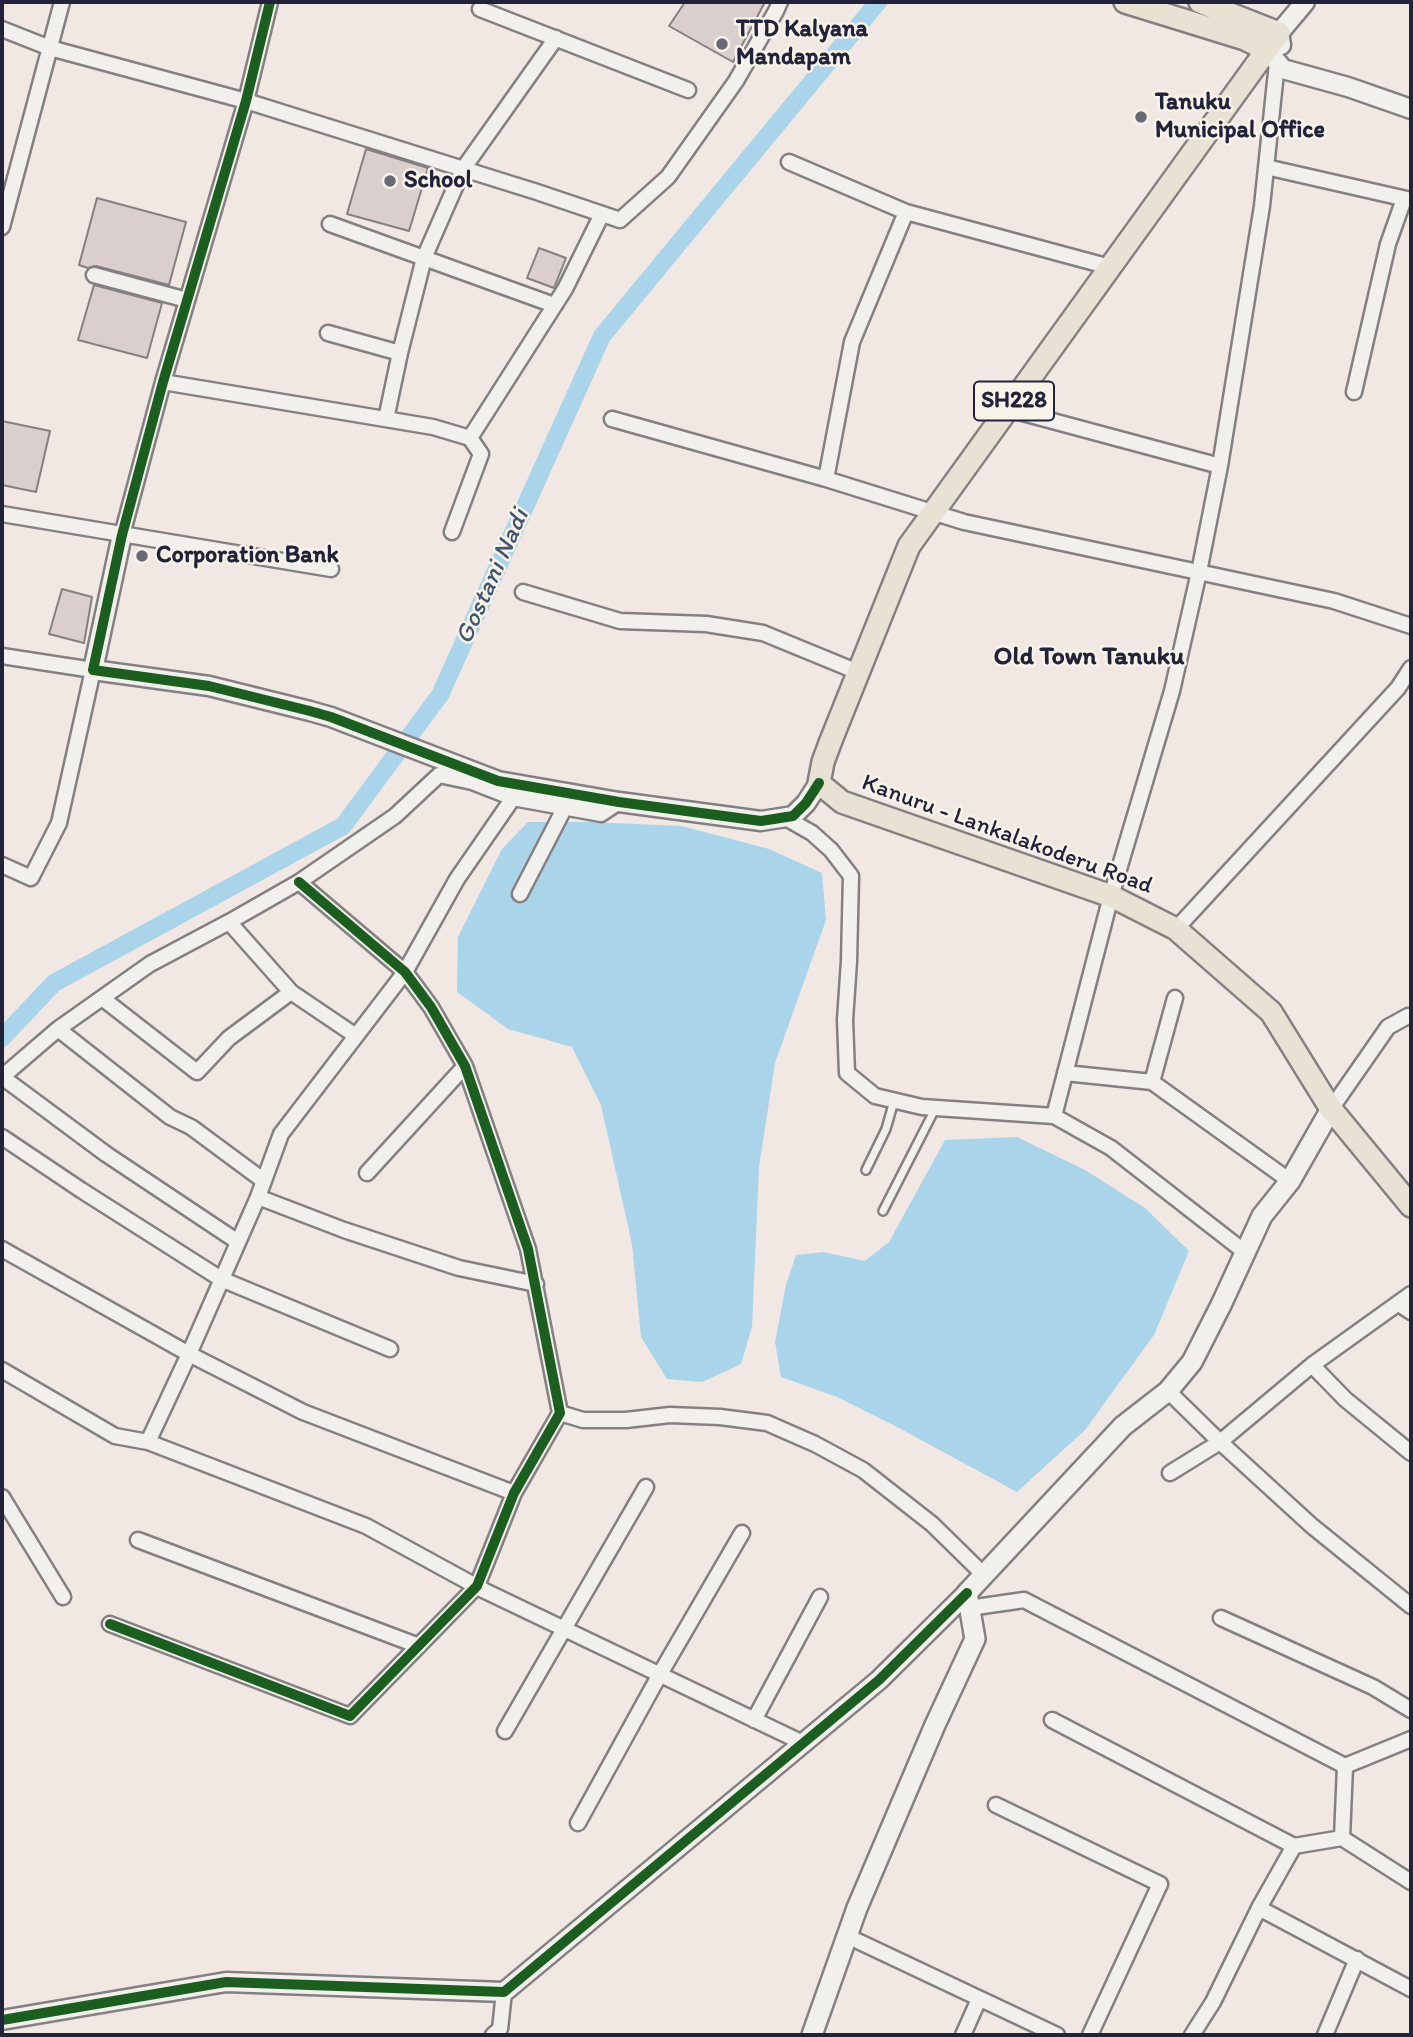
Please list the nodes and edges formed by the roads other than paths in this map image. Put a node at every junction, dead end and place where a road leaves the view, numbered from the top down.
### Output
1 (62, 2) edge
2 (270, 2) edge
3 (780, 2) edge
4 (1200, 2) edge
5 (1305, 2) edge
6 (1133, 3) edge
7 (481, 9) dead end
8 (2, 29) edge
9 (556, 38) junction
10 (50, 48) junction
11 (1277, 54) junction
12 (688, 90) dead end
13 (246, 101) junction
14 (1411, 109) edge
15 (789, 163) dead end
16 (1266, 167) junction
17 (463, 169) junction
18 (1407, 199) edge
19 (906, 212) junction
20 (602, 214) junction
21 (330, 224) dead end
22 (2, 227) edge
23 (424, 258) junction
24 (1110, 267) junction
25 (94, 275) dead end
26 (187, 300) junction
27 (555, 305) junction
28 (328, 333) dead end
29 (400, 353) junction
30 (163, 383) junction
31 (1354, 392) dead end
32 (1007, 409) junction
33 (386, 419) junction
34 (612, 419) dead end
35 (470, 438) junction
36 (1220, 466) junction
37 (826, 479) junction
38 (933, 512) junction
39 (2, 514) edge
40 (452, 532) dead end
41 (122, 535) junction
42 (331, 569) dead end
43 (1199, 572) junction
44 (523, 592) dead end
45 (1411, 626) edge
46 (2, 656) edge
47 (1411, 668) edge
48 (93, 670) junction
49 (858, 672) junction
50 (819, 783) junction
51 (513, 799) junction
52 (619, 802) junction
53 (565, 807) junction
54 (784, 817) junction
55 (2, 865) edge
56 (299, 882) junction
57 (520, 894) dead end
58 (1111, 896) junction
59 (229, 922) junction
60 (1176, 929) junction
61 (405, 972) junction
62 (291, 992) junction
63 (102, 998) junction
64 (1175, 998) dead end
65 (1411, 1016) edge
66 (58, 1029) junction
67 (356, 1037) junction
68 (465, 1066) junction
69 (1065, 1073) junction
70 (2, 1077) edge
71 (1152, 1082) junction
72 (894, 1101) junction
73 (935, 1108) junction
74 (1331, 1108) junction
75 (1054, 1116) junction
76 (2, 1137) edge
77 (866, 1170) dead end
78 (367, 1173) dead end
79 (264, 1181) junction
80 (1290, 1181) junction
81 (258, 1197) junction
82 (1411, 1206) edge
83 (883, 1211) dead end
84 (238, 1242) junction
85 (2, 1249) edge
86 (1246, 1252) junction
87 (221, 1279) junction
88 (536, 1284) junction
89 (1411, 1294) edge
90 (1405, 1308) edge
91 (390, 1349) dead end
92 (189, 1354) junction
93 (1312, 1365) junction
94 (2, 1370) edge
95 (1168, 1391) junction
96 (561, 1413) junction
97 (148, 1442) junction
98 (1220, 1442) junction
99 (1411, 1453) edge
100 (1170, 1472) dead end
101 (646, 1487) dead end
102 (514, 1493) junction
103 (2, 1497) edge
104 (742, 1533) dead end
105 (138, 1540) dead end
106 (984, 1575) junction
107 (477, 1586) junction
108 (63, 1597) dead end
109 (820, 1597) dead end
110 (968, 1600) junction
111 (1411, 1606) edge
112 (1221, 1618) dead end
113 (110, 1624) dead end
114 (565, 1629) junction
115 (419, 1646) junction
116 (660, 1674) junction
117 (1411, 1710) edge
118 (754, 1720) junction
119 (1052, 1720) dead end
120 (505, 1731) dead end
121 (1411, 1739) edge
122 (803, 1743) junction
123 (1345, 1766) junction
124 (996, 1805) dead end
125 (578, 1823) dead end
126 (1342, 1838) junction
127 (1294, 1846) junction
128 (1411, 1882) edge
129 (1259, 1908) junction
130 (847, 1937) junction
131 (1357, 1959) junction
132 (1411, 1989) edge
133 (504, 1992) junction
134 (979, 1999) junction
135 (2, 2020) edge
136 (493, 2035) edge
137 (812, 2035) edge
138 (963, 2035) edge
139 (1057, 2035) edge
140 (1090, 2035) edge
141 (1192, 2035) edge
142 (1325, 2035) edge

1 - 10 street
2 - 13 street
3 - 20 street
4 - 11 main road
5 - 11 street
6 - 11 main road
7 - 9 street
8 - 10 street
9 - 12 street
9 - 17 street
10 - 13 street
10 - 22 street
11 - 14 street
11 - 16 street
11 - 24 main road, SH228
13 - 17 street
13 - 26 street
15 - 19 street
16 - 18 street
16 - 36 street
17 - 20 street
17 - 23 street
18 - 31 street
19 - 24 street
19 - 37 street
20 - 27 street
21 - 23 street
23 - 27 street
23 - 29 street
24 - 32 main road, SH228
25 - 26 street
26 - 30 street
27 - 35 street
28 - 29 street
29 - 33 street
30 - 33 street
30 - 41 street
32 - 36 street
32 - 38 main road, SH228
33 - 35 street
34 - 37 street
35 - 40 street
36 - 43 street
37 - 38 street
38 - 43 street
38 - 49 main road, SH228
39 - 41 street
41 - 42 street
41 - 48 street
43 - 45 street
43 - 58 street
44 - 49 street
46 - 48 street
47 - 60 street
48 - 52 street
48 - 55 street
49 - 50 main road, SH228
50 - 54 street
50 - 58 main road, Kanuru - Lankalakoderu Road
51 - 53 street
51 - 56 street
51 - 61 street
52 - 53 street
52 - 54 street
53 - 57 street
54 - 72 street
56 - 59 street
56 - 61 street
58 - 60 main road, Kanuru - Lankalakoderu Road
58 - 69 street
59 - 62 street
59 - 63 street
60 - 74 main road, Kanuru - Lankalakoderu Road
61 - 67 street
61 - 68 street
62 - 63 street
62 - 67 street
63 - 66 street
64 - 71 street
65 - 74 street
66 - 70 street
66 - 79 street
67 - 79 street
68 - 78 street
68 - 88 street
69 - 71 street
69 - 75 street
70 - 84 street
71 - 80 street
72 - 73 street
72 - 77 lane
73 - 75 street
73 - 83 lane
74 - 80 main road
74 - 82 main road, Kanuru - Lankalakoderu Road
75 - 86 street
76 - 87 street
79 - 81 street
80 - 86 main road
81 - 84 street
81 - 88 street
84 - 87 street
85 - 92 street
86 - 95 main road
87 - 91 street
87 - 92 street
88 - 96 street
89 - 90 street
90 - 93 street
92 - 97 street
92 - 102 street
93 - 98 street
93 - 99 street
94 - 97 street
95 - 98 street
95 - 106 main road
96 - 102 street
96 - 106 street
97 - 107 street
98 - 100 street
98 - 111 street
101 - 114 street
102 - 107 street
103 - 108 street
104 - 116 street
105 - 115 street
106 - 110 main road
107 - 114 street
107 - 115 street
109 - 118 street
110 - 122 street
110 - 123 street
110 - 130 main road
112 - 117 street
113 - 115 street
114 - 116 street
114 - 120 street
116 - 118 street
116 - 125 street
118 - 122 street
119 - 127 street
121 - 123 street
122 - 133 street
123 - 126 street
124 - 140 street
126 - 127 street
126 - 128 street
127 - 129 street
129 - 131 street
129 - 141 street
130 - 134 street
130 - 137 main road
131 - 132 street
131 - 142 street
133 - 135 street
133 - 136 street
134 - 138 street
134 - 139 street

